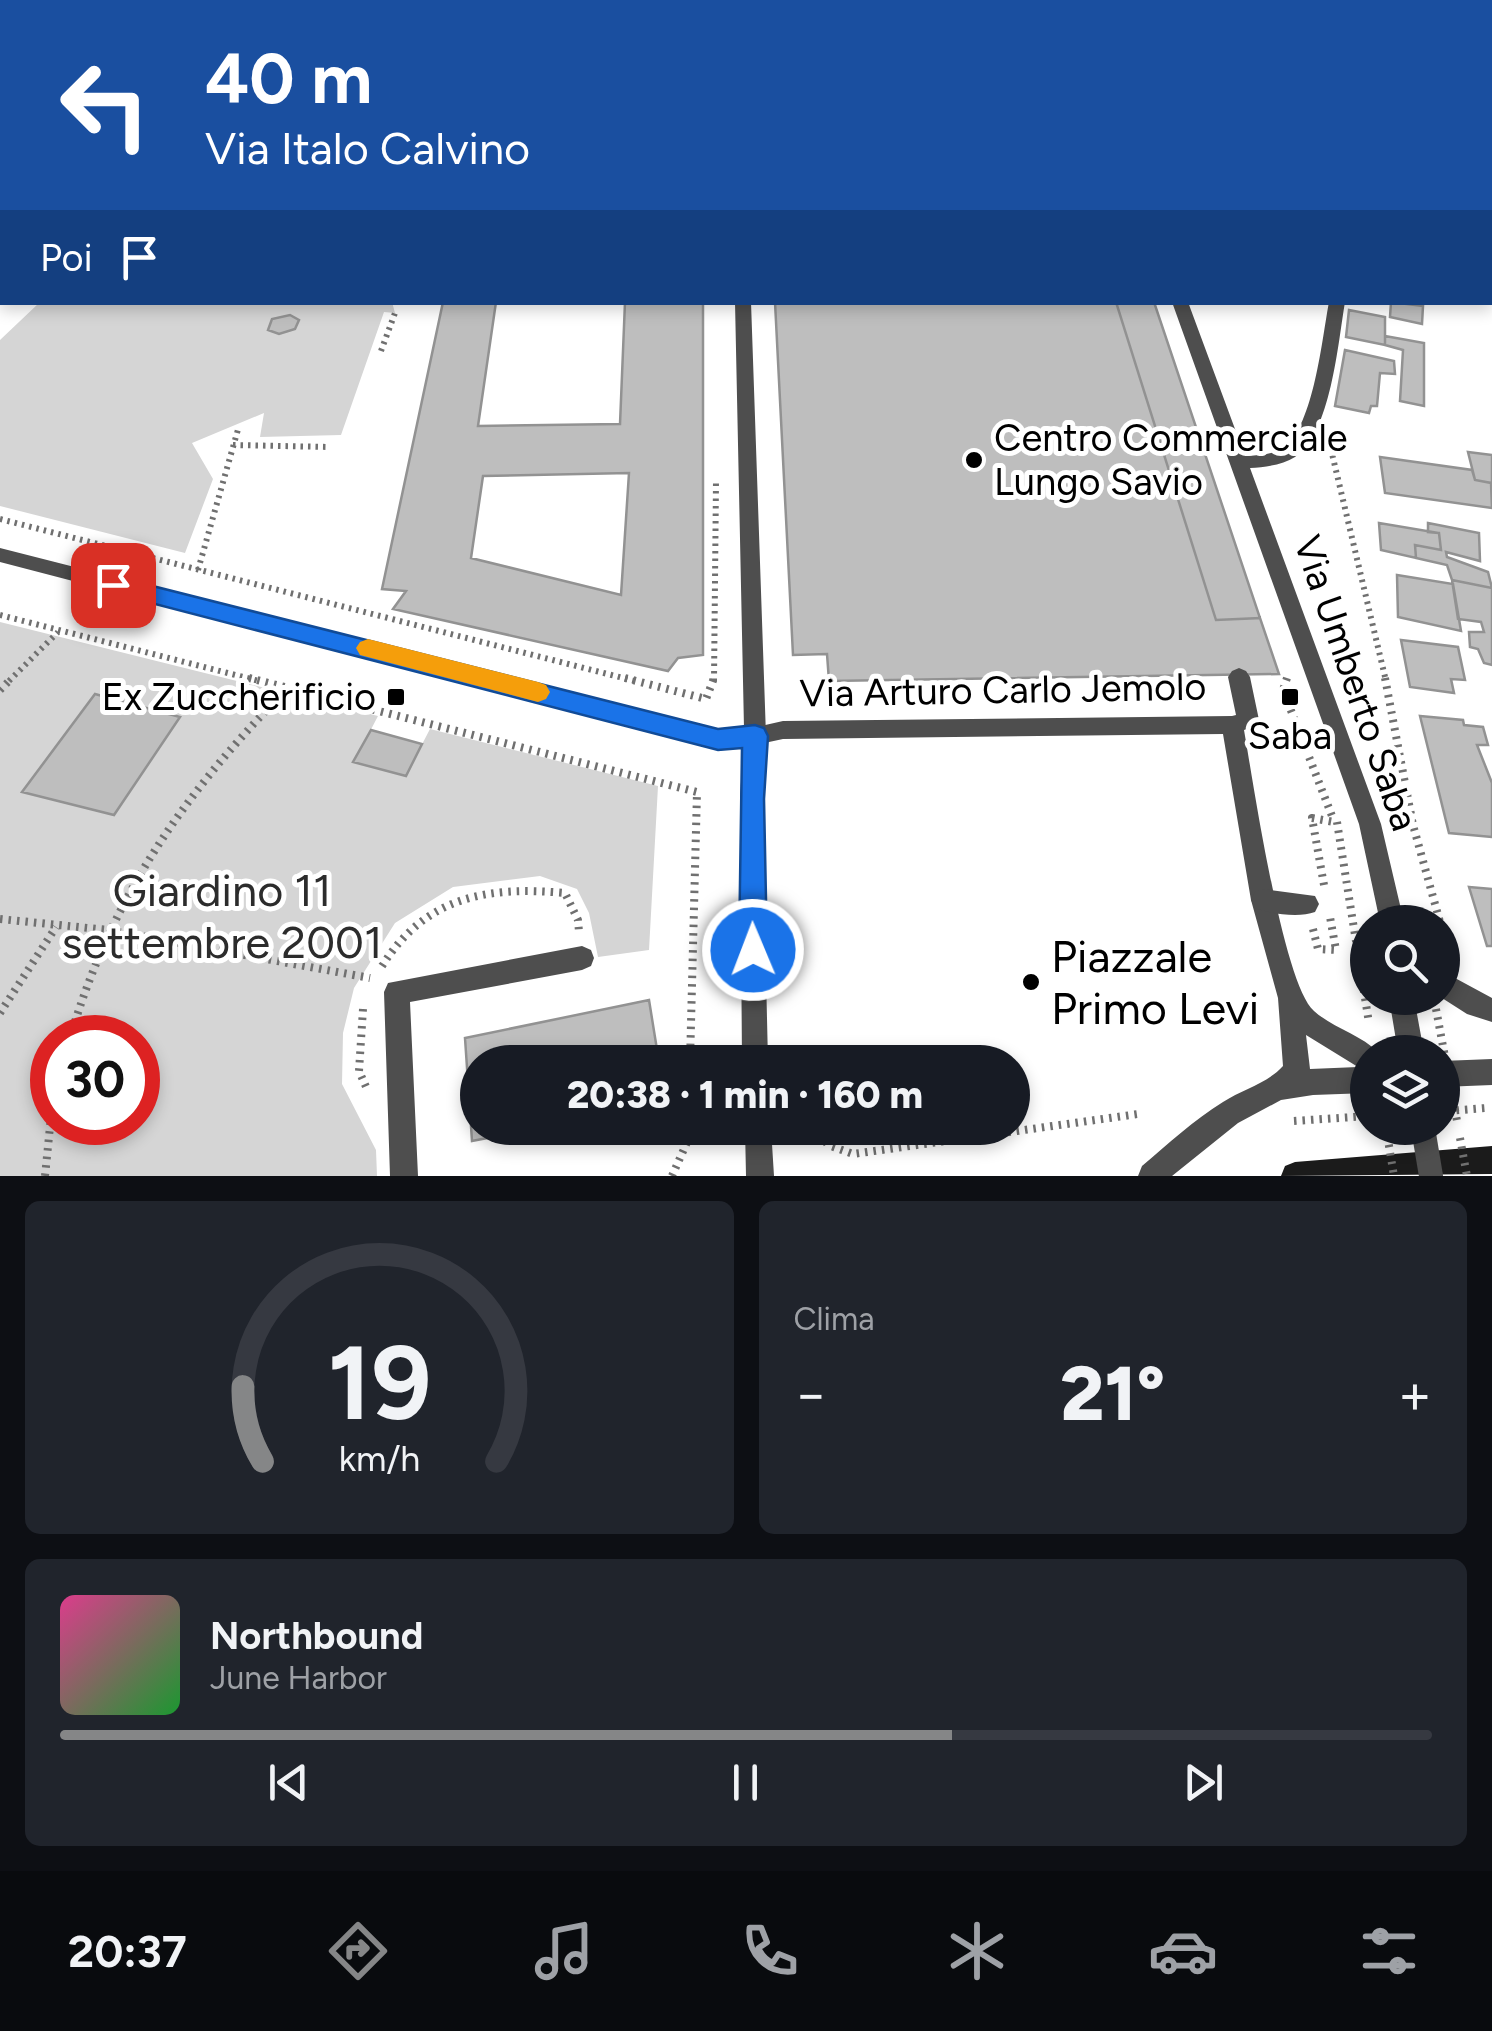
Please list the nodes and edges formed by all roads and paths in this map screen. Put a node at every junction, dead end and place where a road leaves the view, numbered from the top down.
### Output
1 (742, 305) edge
2 (1181, 305) edge
3 (1335, 305) edge
4 (395, 313) dead end
5 (381, 352) dead end
6 (238, 426) dead end
7 (1324, 438) dead end
8 (233, 445) junction
9 (330, 447) dead end
10 (1238, 463) junction
11 (716, 471) dead end
12 (0, 519) edge
13 (0, 556) edge
14 (198, 570) junction
15 (0, 616) edge
16 (59, 631) junction
17 (1239, 677) dead end
18 (288, 688) junction
19 (0, 690) edge
20 (1283, 690) dead end
21 (1232, 725) junction
22 (755, 736) junction
23 (1312, 818) dead end
24 (1263, 900) junction
25 (1307, 904) dead end
26 (1389, 905) edge
27 (1435, 905) edge
28 (0, 919) edge
29 (56, 927) junction
30 (108, 930) junction
31 (582, 958) dead end
32 (1460, 988) edge
33 (1288, 990) junction
34 (397, 992) junction
35 (1492, 1010) edge
36 (0, 1013) edge
37 (78, 1015) edge
38 (1437, 1015) edge
39 (690, 1045) edge
40 (755, 1045) edge
41 (1350, 1052) edge
42 (1492, 1072) edge
43 (1460, 1073) edge
44 (1350, 1081) edge
45 (1284, 1086) junction
46 (1492, 1108) edge
47 (1460, 1110) edge
48 (1138, 1114) dead end
49 (1350, 1117) edge
50 (1274, 1122) dead end
51 (1030, 1129) edge
52 (48, 1145) edge
53 (685, 1145) edge
54 (759, 1145) edge
55 (828, 1145) edge
56 (917, 1145) edge
57 (1389, 1145) edge
58 (1425, 1145) edge
59 (1492, 1160) edge
60 (45, 1176) edge
61 (404, 1176) edge
62 (672, 1176) edge
63 (760, 1176) edge
64 (1152, 1176) edge
65 (1294, 1176) edge
66 (1394, 1176) edge
67 (1430, 1176) edge
68 (1467, 1176) edge

1 - 22 street
2 - 10 street, Via Umberto Saba
3 - 10 street
4 - 5 path
6 - 8 path
7 - 27 path
8 - 9 path
8 - 14 path
10 - 26 street, Via Umberto Saba
11 - 14 path
12 - 14 path
13 - 22 street, Via Arturo Carlo Jemolo
15 - 16 path
16 - 18 path
16 - 19 path
17 - 21 street
18 - 30 path
18 - 39 path
20 - 23 path
21 - 22 street, Via Arturo Carlo Jemolo
21 - 24 street, Via Arturo Carlo Jemolo
22 - 40 street
24 - 25 street
24 - 33 street, Via Arturo Carlo Jemolo
28 - 29 path
29 - 30 path
29 - 36 path
30 - 34 path
30 - 37 path
31 - 34 street
32 - 35 street
33 - 41 street, Via Arturo Carlo Jemolo
33 - 45 street
34 - 61 street
38 - 68 path, bridge
42 - 43 street
44 - 45 street
45 - 64 street
46 - 47 path
48 - 51 path
49 - 50 path
52 - 60 path
53 - 62 path
54 - 63 street
55 - 56 path
57 - 66 path, bridge
58 - 67 street, bridge
59 - 65 main road

